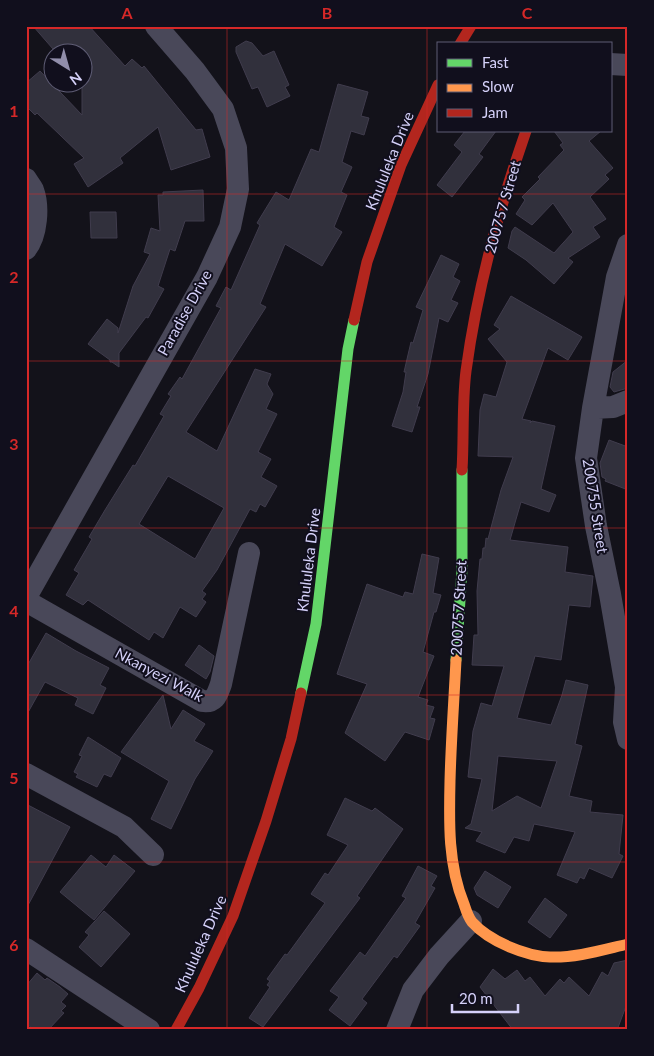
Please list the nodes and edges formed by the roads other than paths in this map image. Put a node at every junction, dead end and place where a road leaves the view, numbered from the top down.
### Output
1 (156, 26) edge
2 (471, 26) edge
3 (461, 42) edge
4 (612, 64) edge
5 (628, 65) edge
6 (437, 87) edge
7 (526, 132) edge
8 (26, 179) edge
9 (628, 245) edge
10 (26, 249) edge
11 (628, 401) edge
12 (593, 408) junction
13 (249, 553) dead end
14 (26, 597) edge
15 (26, 601) edge
16 (627, 688) edge
17 (628, 739) edge
18 (26, 774) edge
19 (153, 855) dead end
20 (471, 921) junction
21 (628, 944) edge
22 (26, 949) edge
23 (149, 1030) edge
24 (176, 1030) edge
25 (397, 1030) edge

1 - 14 street, Paradise Drive
2 - 3 street
4 - 5 street
6 - 24 street, Khululeka Drive
7 - 20 street, 200757 Street
8 - 10 street
9 - 12 street, 200755 Street
11 - 12 street
12 - 16 street, 200755 Street
13 - 15 street, Nkanyezi Walk
16 - 17 street, 200755 Street
18 - 19 street
20 - 21 street, 200757 Street
20 - 25 street
22 - 23 street

